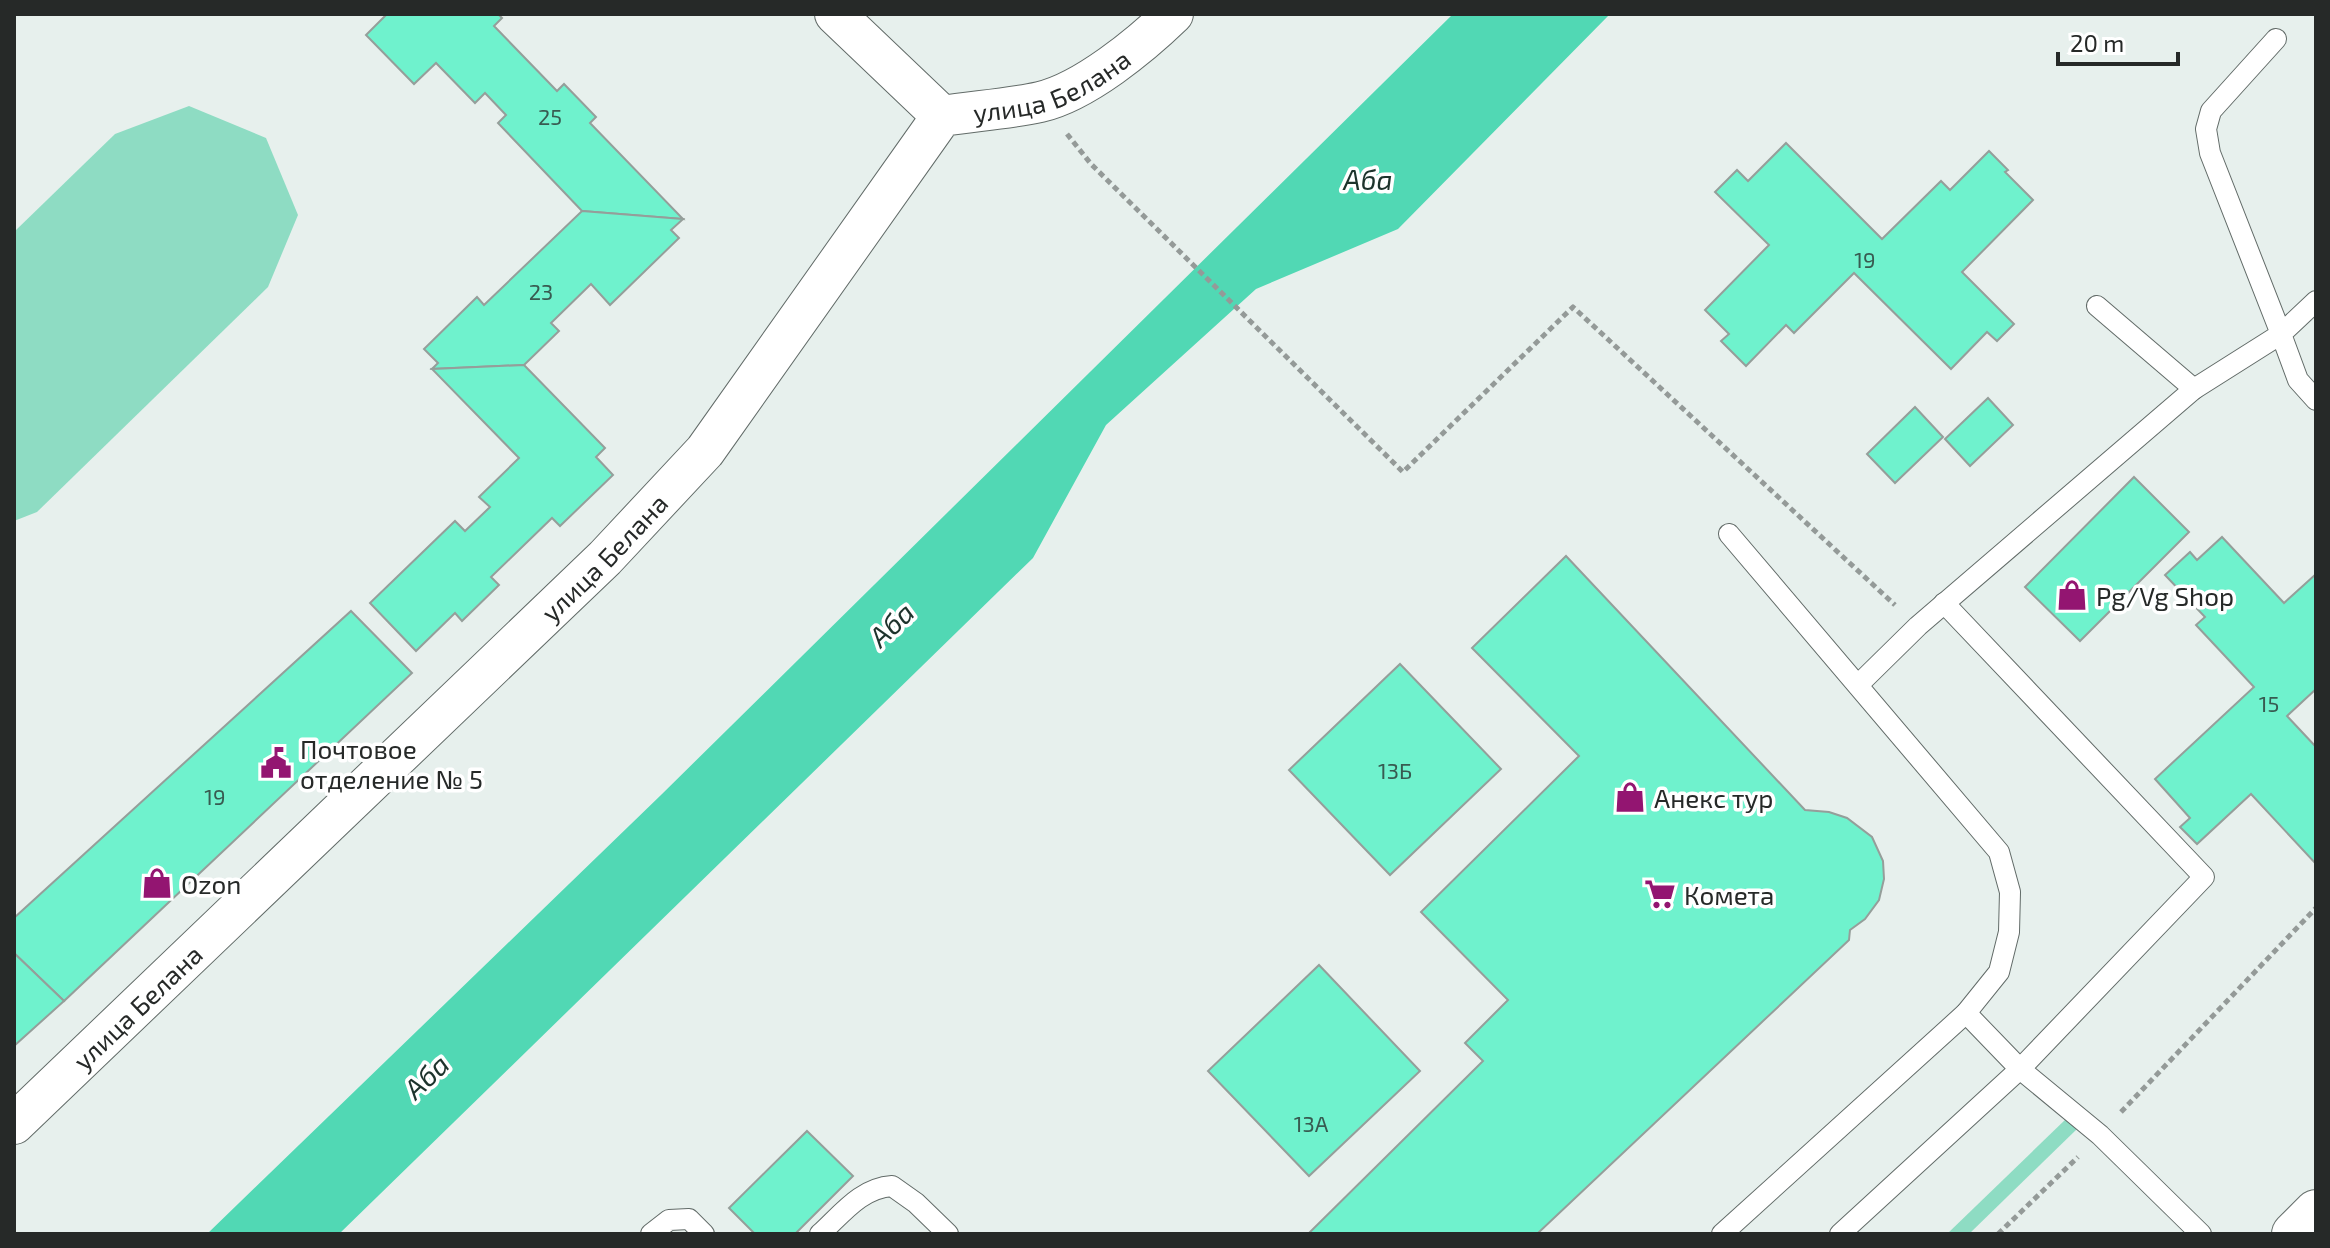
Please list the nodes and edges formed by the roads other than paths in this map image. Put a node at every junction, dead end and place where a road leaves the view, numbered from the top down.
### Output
1 (835, 14) edge
2 (1173, 14) edge
3 (2276, 39) dead end
4 (942, 116) junction
5 (2316, 301) edge
6 (2097, 306) dead end
7 (2281, 334) junction
8 (2194, 389) junction
9 (2316, 400) edge
10 (1729, 534) dead end
11 (1944, 603) junction
12 (1859, 684) junction
13 (1966, 1013) junction
14 (2020, 1069) junction
15 (14, 1124) edge
16 (2316, 1212) edge
17 (651, 1234) edge
18 (704, 1234) edge
19 (820, 1234) edge
20 (948, 1234) edge
21 (1722, 1234) edge
22 (1840, 1234) edge
23 (2201, 1234) edge
24 (2294, 1234) edge

1 - 4 street
2 - 4 street, улица Белана
3 - 7 lane
4 - 15 street, улица Белана
5 - 7 lane
6 - 8 lane
7 - 8 lane
7 - 9 lane
8 - 11 lane
10 - 12 lane
11 - 12 lane
11 - 14 lane
12 - 13 lane
13 - 14 lane
13 - 21 lane
14 - 22 lane
14 - 23 lane
16 - 24 main road
17 - 18 lane
19 - 20 lane

